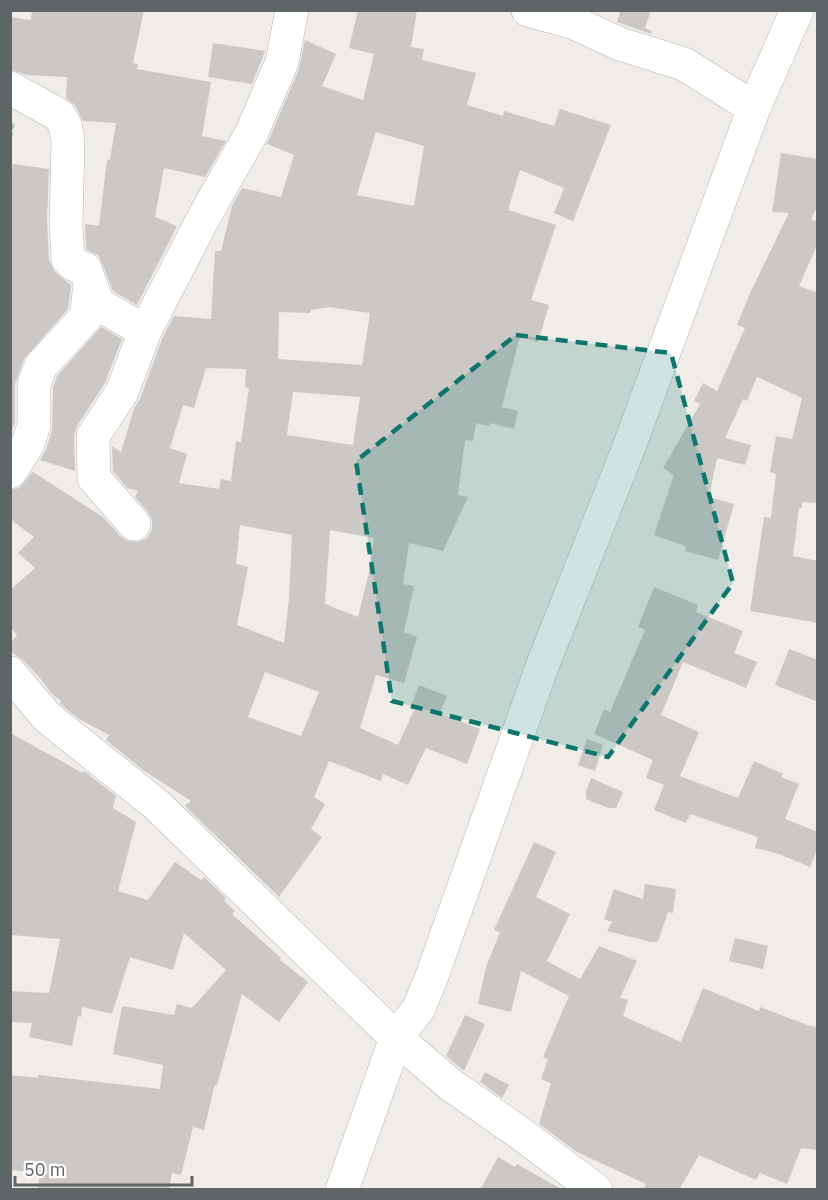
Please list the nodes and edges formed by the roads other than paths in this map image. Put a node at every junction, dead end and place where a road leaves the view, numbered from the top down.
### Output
1 (292, 10) edge
2 (528, 10) edge
3 (796, 10) edge
4 (10, 88) edge
5 (754, 108) junction
6 (90, 285) junction
7 (145, 331) junction
8 (10, 472) edge
9 (134, 524) dead end
10 (10, 673) edge
11 (396, 1038) junction
12 (342, 1190) edge
13 (596, 1190) edge

1 - 7 street
2 - 5 street
3 - 5 street
4 - 6 street
5 - 11 street
6 - 7 street
6 - 8 street
7 - 9 street
10 - 11 street
11 - 12 street
11 - 13 street

